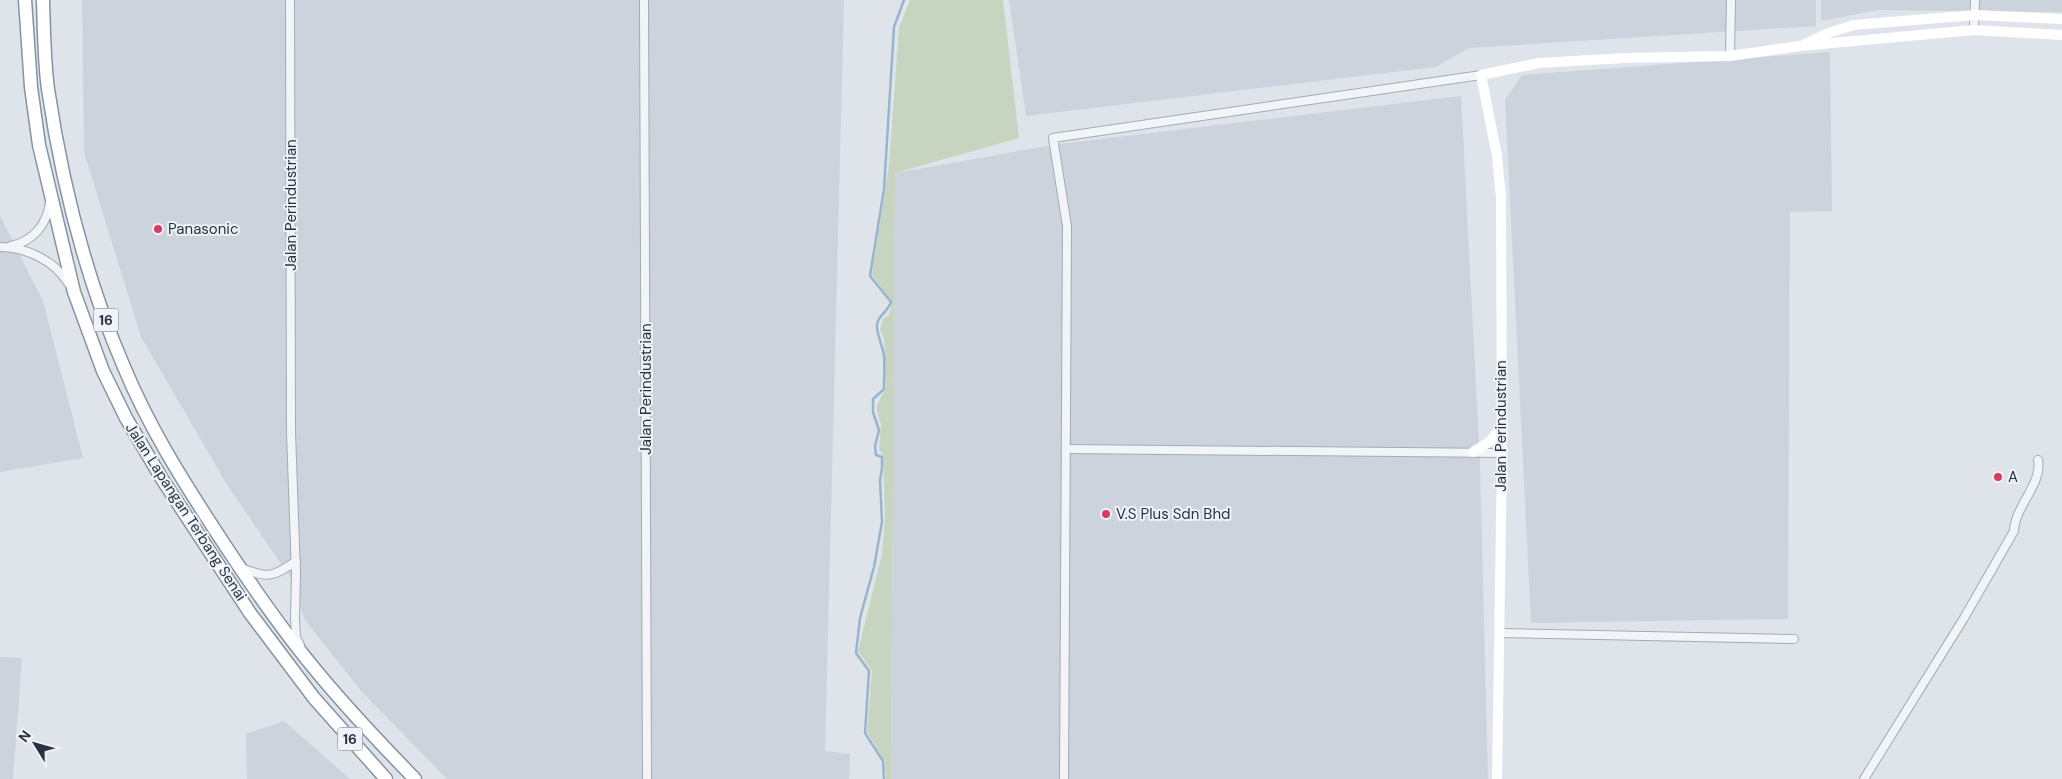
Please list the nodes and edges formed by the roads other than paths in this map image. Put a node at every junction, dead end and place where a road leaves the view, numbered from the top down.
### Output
1 (25, 0) edge
2 (43, 0) edge
3 (290, 0) edge
4 (644, 0) edge
5 (1731, 0) edge
6 (1976, 0) edge
7 (1975, 15) junction
8 (2062, 18) edge
9 (1974, 30) junction
10 (2062, 35) edge
11 (1800, 46) junction
12 (1730, 56) junction
13 (1481, 75) junction
14 (50, 195) junction
15 (3, 247) edge
16 (74, 292) junction
17 (1501, 428) junction
18 (1066, 449) junction
19 (1473, 452) junction
20 (1502, 453) junction
21 (2038, 460) dead end
22 (296, 561) junction
23 (238, 567) junction
24 (1499, 633) junction
25 (1794, 639) dead end
26 (305, 657) junction
27 (1497, 768) junction
28 (386, 779) edge
29 (415, 779) edge
30 (647, 779) edge
31 (1064, 779) edge
32 (1487, 779) edge
33 (1497, 779) edge
34 (1864, 779) edge

1 - 14 highway, Jalan Lapangan Terbang Senai / 16
2 - 23 highway, Jalan Lapangan Terbang Senai / 16
3 - 22 street, Jalan Perindustrian
4 - 30 street, Jalan Perindustrian
5 - 12 street
6 - 7 street
7 - 8 main road
7 - 9 street
7 - 11 main road
9 - 10 main road
9 - 11 main road
11 - 12 main road
12 - 13 main road
13 - 17 main road, Jalan Perindustrian
13 - 18 street
14 - 15 street
14 - 16 highway, Jalan Lapangan Terbang Senai / 16
15 - 16 street
16 - 28 highway, Jalan Lapangan Terbang Senai / 16
17 - 19 main road
17 - 20 main road, Jalan Perindustrian
18 - 19 street
18 - 31 street
19 - 20 street
20 - 24 main road, Jalan Perindustrian
21 - 34 street
22 - 23 street
22 - 26 street, Jalan Perindustrian
23 - 26 highway, Jalan Lapangan Terbang Senai / 16
24 - 25 street
24 - 27 main road, Jalan Perindustrian
26 - 29 highway, Jalan Lapangan Terbang Senai / 16
27 - 32 main road
27 - 33 main road, Jalan Perindustrian

